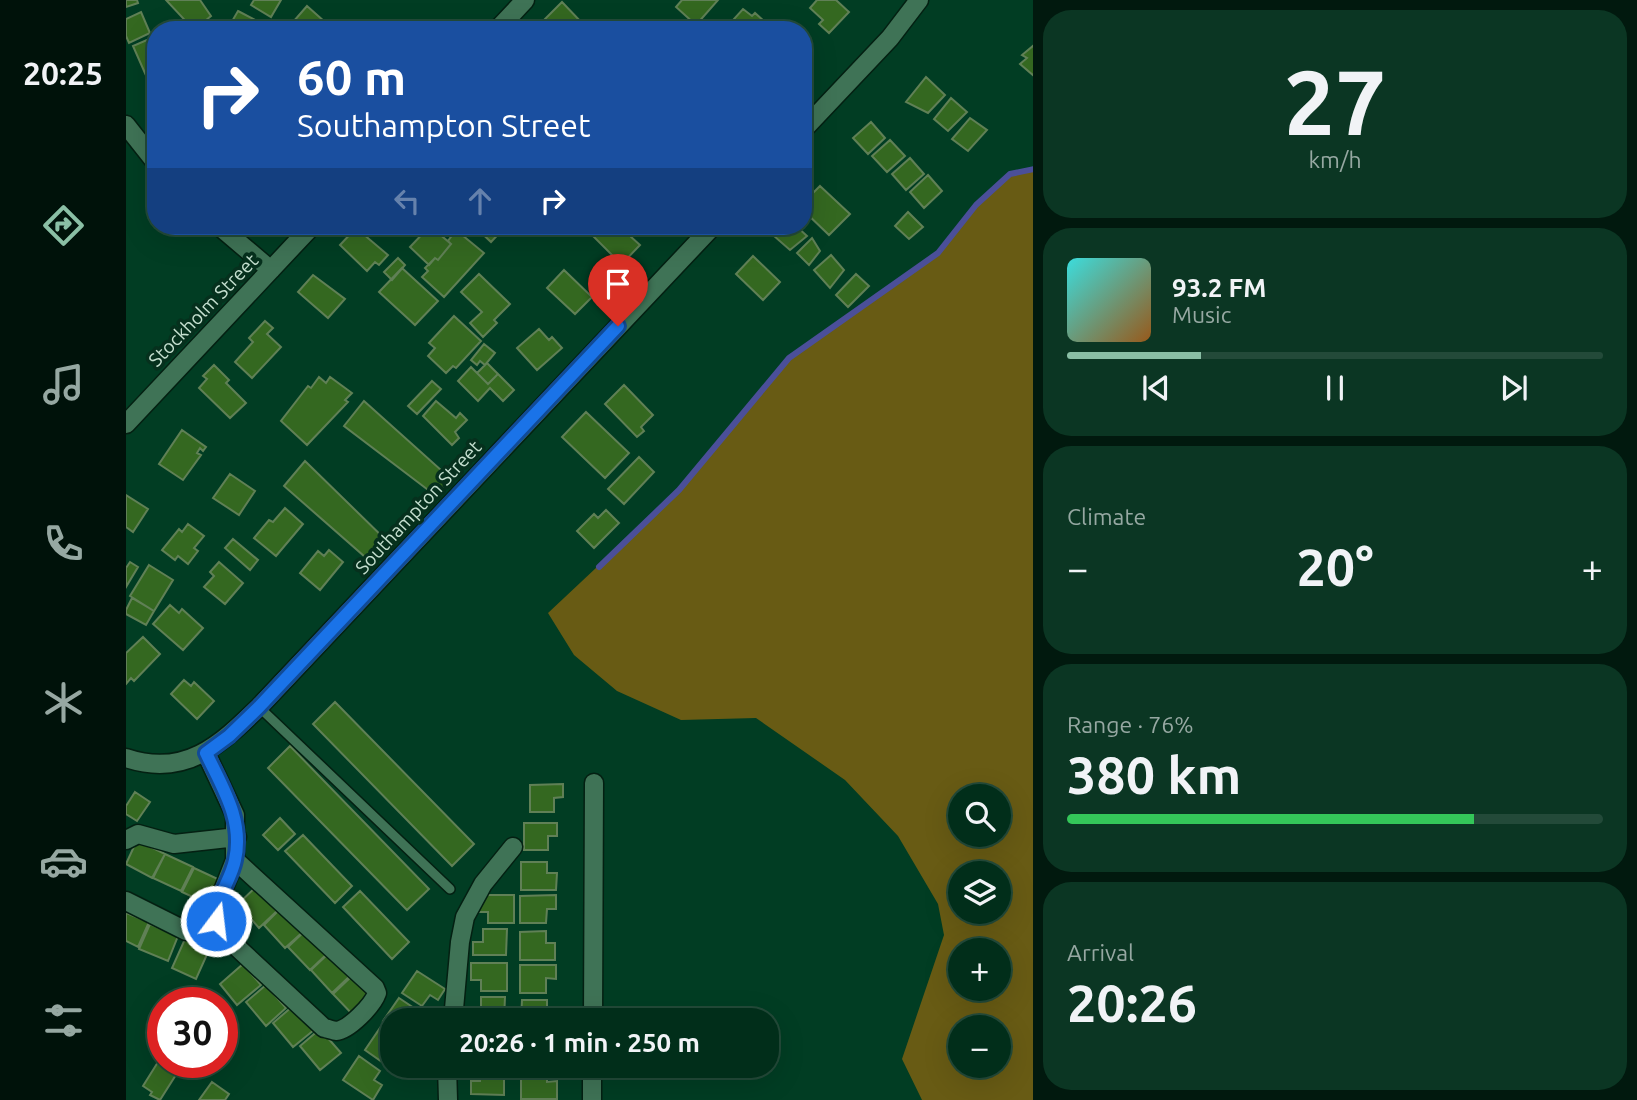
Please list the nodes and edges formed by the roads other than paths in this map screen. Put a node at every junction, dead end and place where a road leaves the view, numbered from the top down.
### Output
1 (525, 0) edge
2 (919, 0) edge
3 (505, 21) edge
4 (812, 120) edge
5 (126, 125) edge
6 (147, 152) edge
7 (230, 235) edge
8 (304, 235) edge
9 (705, 235) edge
10 (271, 270) junction
11 (126, 424) edge
12 (259, 707) junction
13 (206, 753) junction
14 (126, 758) edge
15 (594, 783) dead end
16 (237, 836) junction
17 (126, 839) edge
18 (513, 847) dead end
19 (235, 860) junction
20 (450, 889) dead end
21 (126, 901) edge
22 (216, 921) junction
23 (454, 1008) edge
24 (593, 1008) edge
25 (447, 1078) edge
26 (592, 1078) edge
27 (448, 1100) edge
28 (592, 1100) edge

1 - 3 street
2 - 4 street
5 - 6 street
7 - 10 street
8 - 10 street, Stockholm Street
9 - 12 street, Southampton Street
10 - 11 street, Stockholm Street
12 - 13 street, Southampton Street
12 - 20 lane
13 - 14 street, Southampton Street
13 - 16 street
15 - 24 street
16 - 17 street
16 - 19 street
18 - 23 street
19 - 22 street
19 - 22 street
21 - 22 street
25 - 27 street
26 - 28 street

